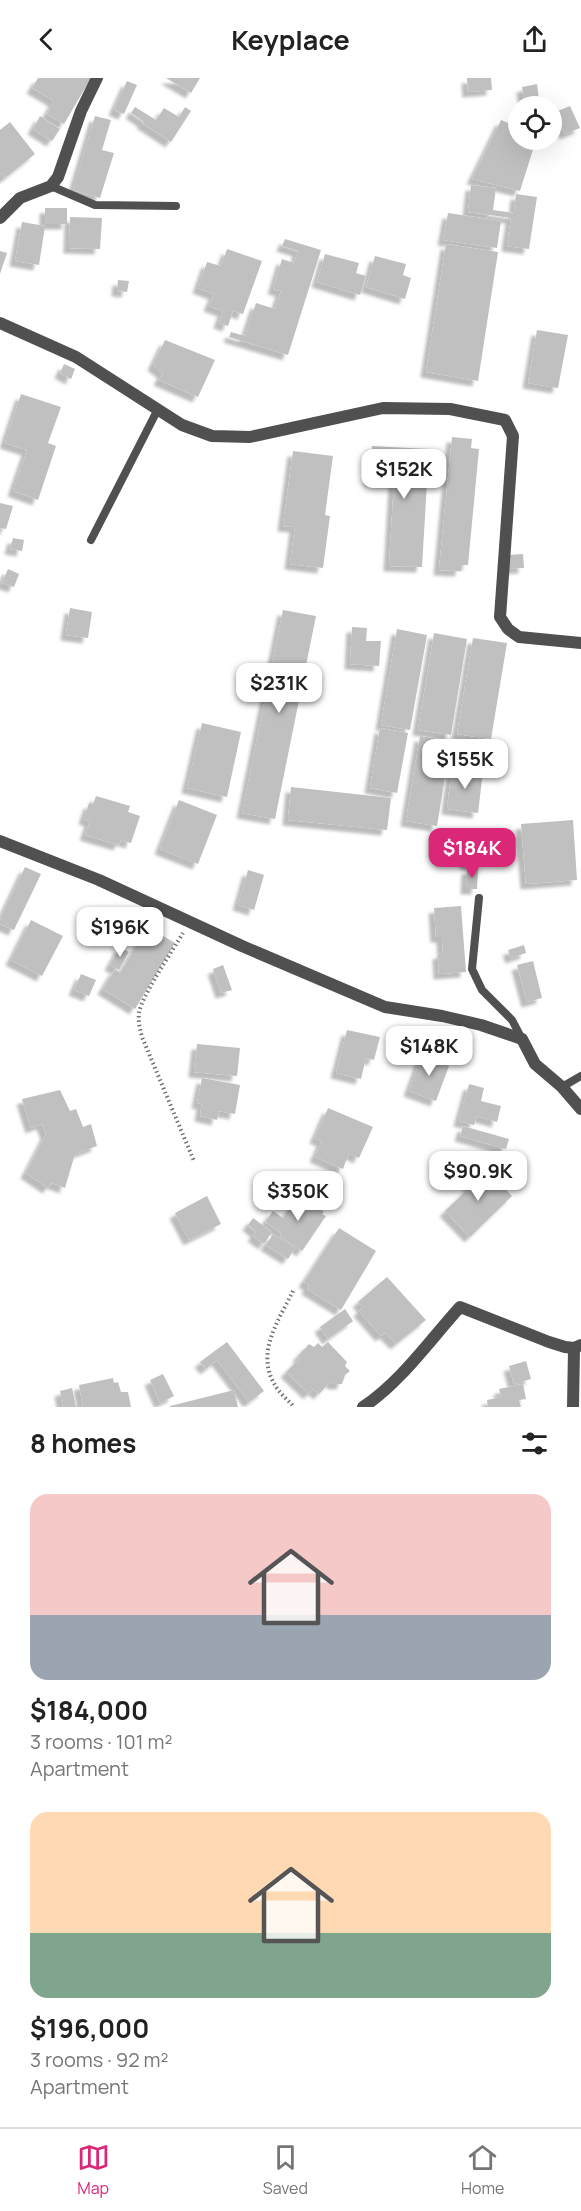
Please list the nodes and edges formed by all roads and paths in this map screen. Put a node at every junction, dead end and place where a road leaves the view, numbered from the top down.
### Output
1 (97, 78) edge
2 (51, 186) junction
3 (176, 206) dead end
4 (0, 218) edge
5 (0, 323) edge
6 (158, 409) junction
7 (91, 540) dead end
8 (581, 643) edge
9 (0, 841) edge
10 (479, 898) dead end
11 (189, 922) junction
12 (522, 1039) junction
13 (581, 1076) edge
14 (562, 1087) junction
15 (581, 1109) edge
16 (194, 1161) dead end
17 (293, 1291) dead end
18 (578, 1346) edge
19 (294, 1407) edge
20 (363, 1407) edge
21 (573, 1407) edge

1 - 2 street
2 - 3 lane
2 - 4 street
5 - 6 street
6 - 7 lane
6 - 8 street
9 - 11 street
10 - 12 lane
11 - 12 street
11 - 16 path
12 - 14 street
13 - 14 lane
14 - 15 street
17 - 19 path
18 - 20 street
18 - 21 street

